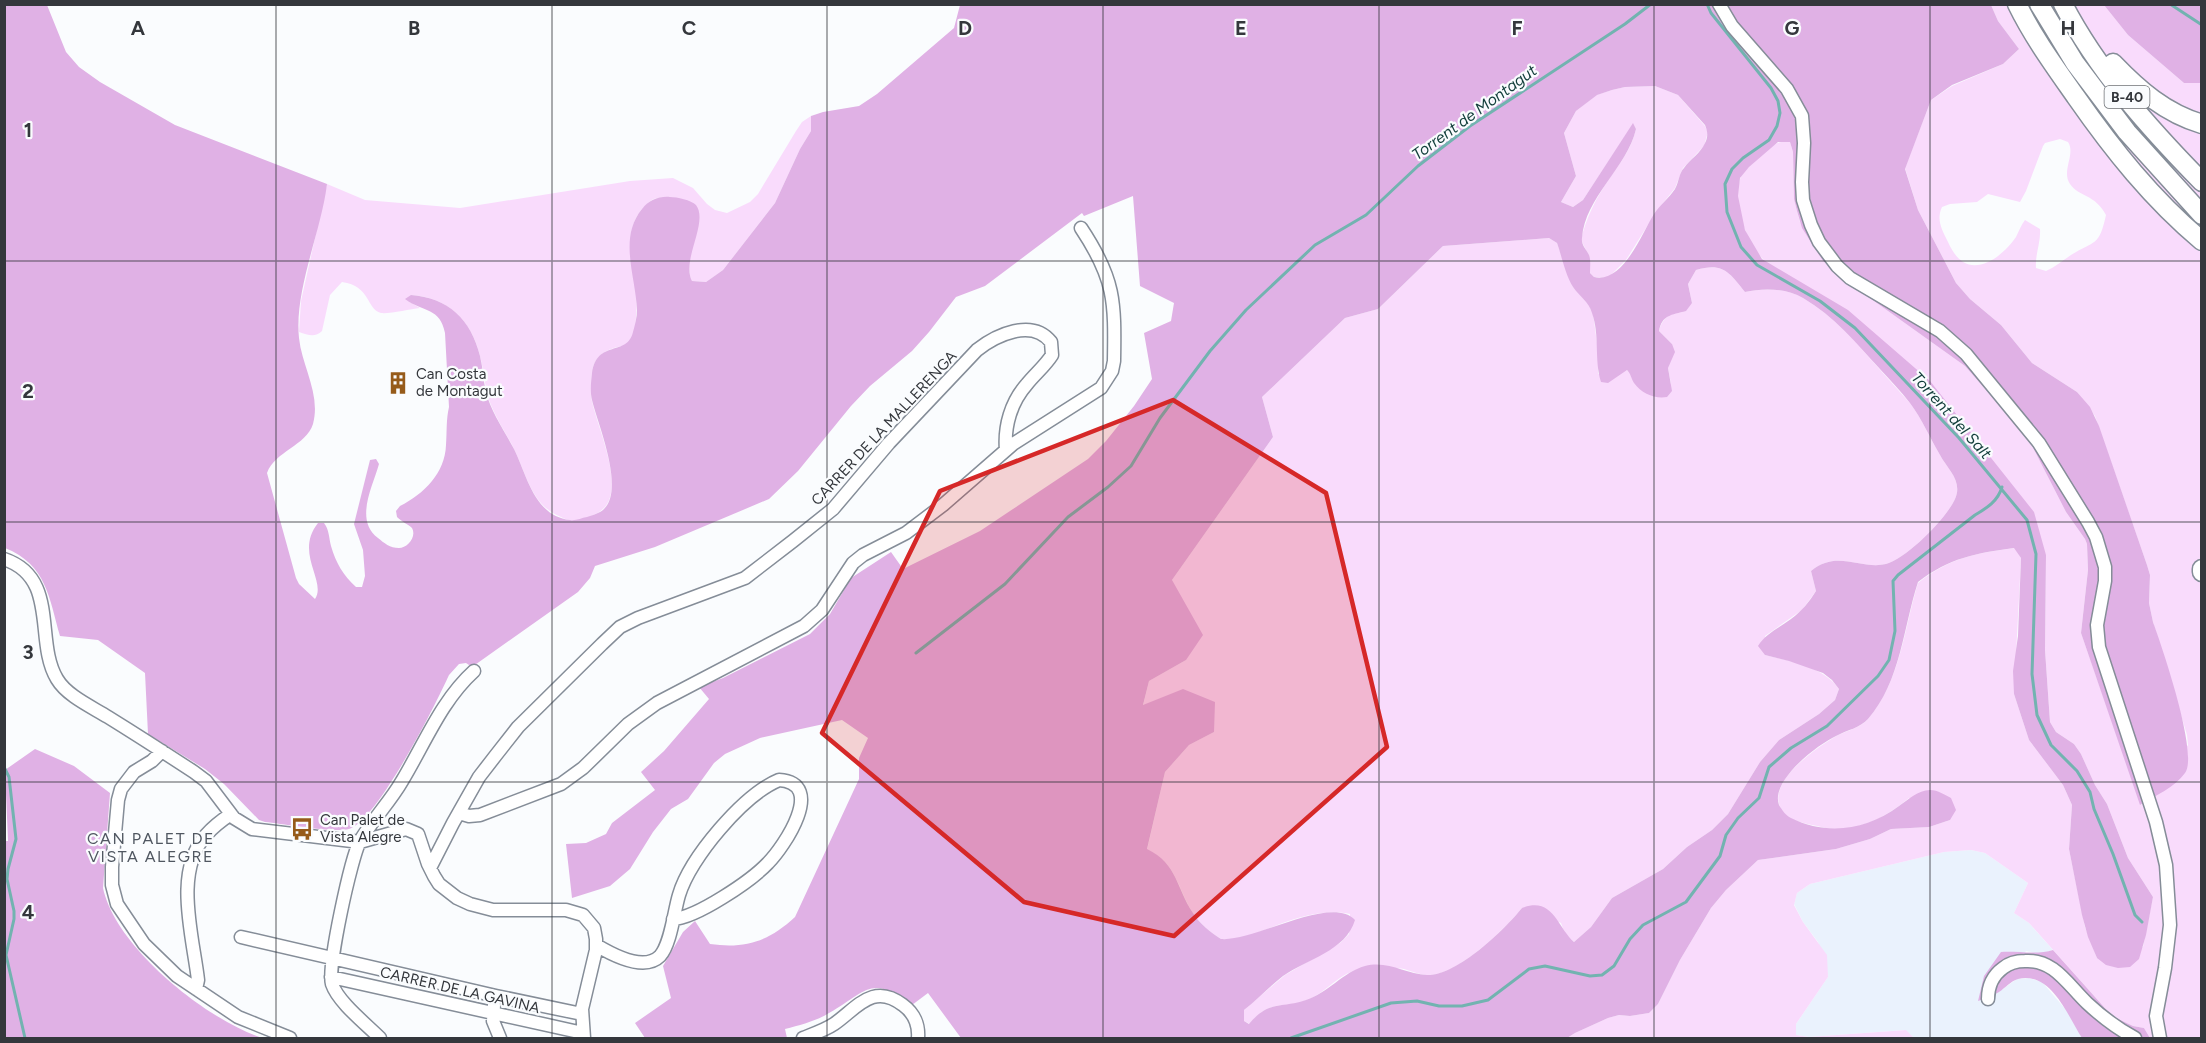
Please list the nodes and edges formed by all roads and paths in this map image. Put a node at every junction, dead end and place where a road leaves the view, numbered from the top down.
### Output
1 (1719, 4) edge
2 (2017, 4) edge
3 (2039, 4) edge
4 (2063, 4) edge
5 (2070, 4) edge
6 (2202, 124) edge
7 (2202, 182) edge
8 (2202, 215) edge
9 (2181, 224) junction
10 (1081, 228) dead end
11 (2202, 241) edge
12 (2202, 255) edge
13 (1006, 450) junction
14 (4, 559) edge
15 (474, 670) dead end
16 (162, 751) junction
17 (459, 813) junction
18 (231, 814) junction
19 (360, 842) junction
20 (430, 868) junction
21 (673, 919) junction
22 (241, 937) dead end
23 (596, 945) junction
24 (332, 957) junction
25 (331, 976) junction
26 (196, 989) junction
27 (496, 996) junction
28 (1988, 999) dead end
29 (492, 1012) junction
30 (582, 1014) junction
31 (583, 1036) edge
32 (290, 1038) edge
33 (380, 1038) edge
34 (500, 1038) edge
35 (803, 1038) edge
36 (918, 1038) edge
37 (2135, 1038) edge
38 (2160, 1038) edge

1 - 38 street
2 - 9 highway
3 - 8 highway, B-40
4 - 7 highway, B-40
5 - 6 highway
9 - 11 highway
9 - 12 highway
10 - 13 street
13 - 17 street
13 - 17 street, CARRER DE LA MALLERENGA
14 - 16 street
15 - 19 street
16 - 18 street
16 - 26 street
17 - 20 street, CARRER DE LA MALLERENGA
18 - 19 street
18 - 26 street
19 - 20 street
19 - 24 street
20 - 23 street
21 - 21 street
21 - 23 street
22 - 24 street, CARRER DE LA GAVINA
23 - 30 street
24 - 25 street
24 - 27 street, CARRER DE LA GAVINA
25 - 29 street, CARRER DE LA GAVINA
25 - 33 street
26 - 32 street
27 - 29 street
27 - 30 street, CARRER DE LA GAVINA
28 - 37 street
29 - 31 street, CARRER DE LA GAVINA
29 - 34 street
30 - 31 street
35 - 36 street

